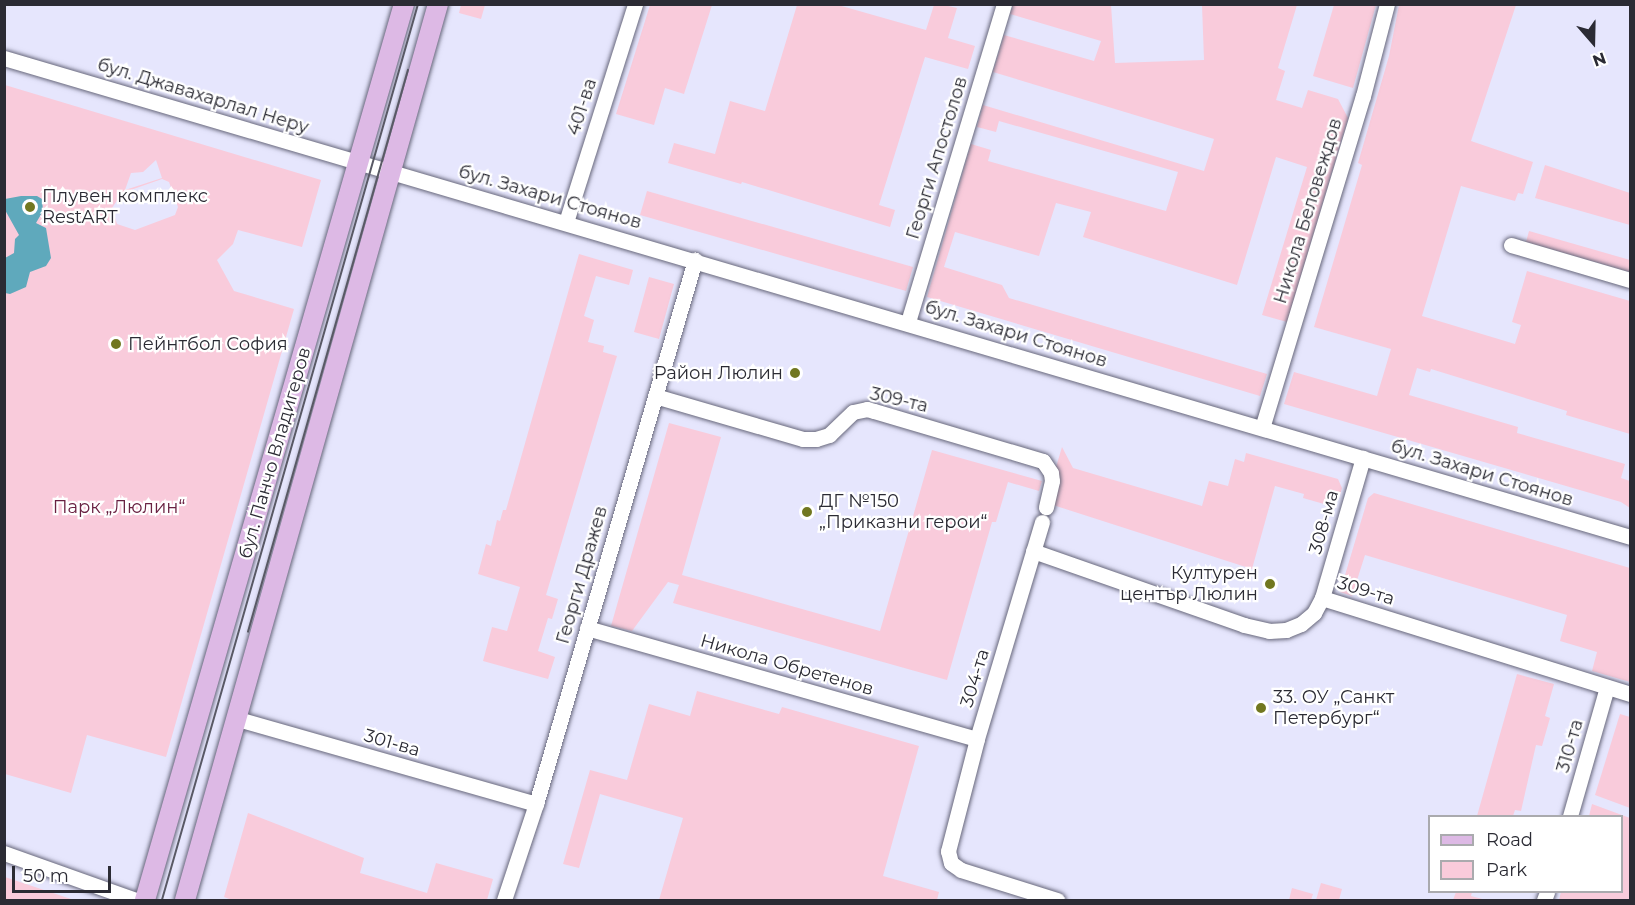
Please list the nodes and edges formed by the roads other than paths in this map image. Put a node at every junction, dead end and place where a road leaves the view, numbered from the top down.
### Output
1 (404, 4) edge
2 (438, 4) edge
3 (635, 4) edge
4 (1004, 4) edge
5 (1387, 4) edge
6 (4, 58) edge
7 (359, 164) junction
8 (390, 172) junction
9 (566, 222) junction
10 (1511, 245) dead end
11 (695, 260) junction
12 (1630, 280) edge
13 (908, 322) junction
14 (655, 396) junction
15 (1262, 428) junction
16 (1363, 458) junction
17 (1051, 489) joint
18 (1630, 537) edge
19 (1034, 551) junction
20 (1322, 598) junction
21 (587, 628) junction
22 (1607, 687) junction
23 (1630, 694) edge
24 (238, 719) junction
25 (978, 739) junction
26 (536, 804) junction
27 (1570, 815) edge
28 (4, 854) edge
29 (136, 900) edge
30 (145, 900) edge
31 (185, 900) edge
32 (504, 900) edge
33 (1057, 900) edge

1 - 7 main road, бул. Панчо Владигеров
2 - 8 main road, бул. Панчо Владигеров
3 - 9 street, 401-ва
4 - 13 street, Георги Апостолов
5 - 15 street, Никола Беловеждов
6 - 7 street, бул. Джавахарлал Неру
7 - 8 street, бул. Джавахарлал Неру
7 - 30 main road, бул. Панчо Владигеров
8 - 9 street, бул. Захари Стоянов
8 - 24 main road, бул. Панчо Владигеров
9 - 11 street, бул. Захари Стоянов
10 - 12 street
11 - 13 street, бул. Захари Стоянов
11 - 14 street, Георги Дражев
13 - 15 street, бул. Захари Стоянов
14 - 17 street, 309-та
14 - 21 street, Георги Дражев
15 - 16 street, бул. Захари Стоянов
16 - 18 street, бул. Захари Стоянов
16 - 20 street, 308-ма
17 - 19 street, 304-та
19 - 20 street, 309-та
19 - 25 street, 304-та
20 - 22 street, 309-та
21 - 25 street, Никола Обретенов
21 - 26 street, Георги Дражев
22 - 23 street, 309-та
22 - 27 street, 310-та
24 - 26 street, 301-ва
24 - 31 main road, бул. Панчо Владигеров
25 - 33 street, 304-та
26 - 32 street, Георги Дражев
28 - 29 street

